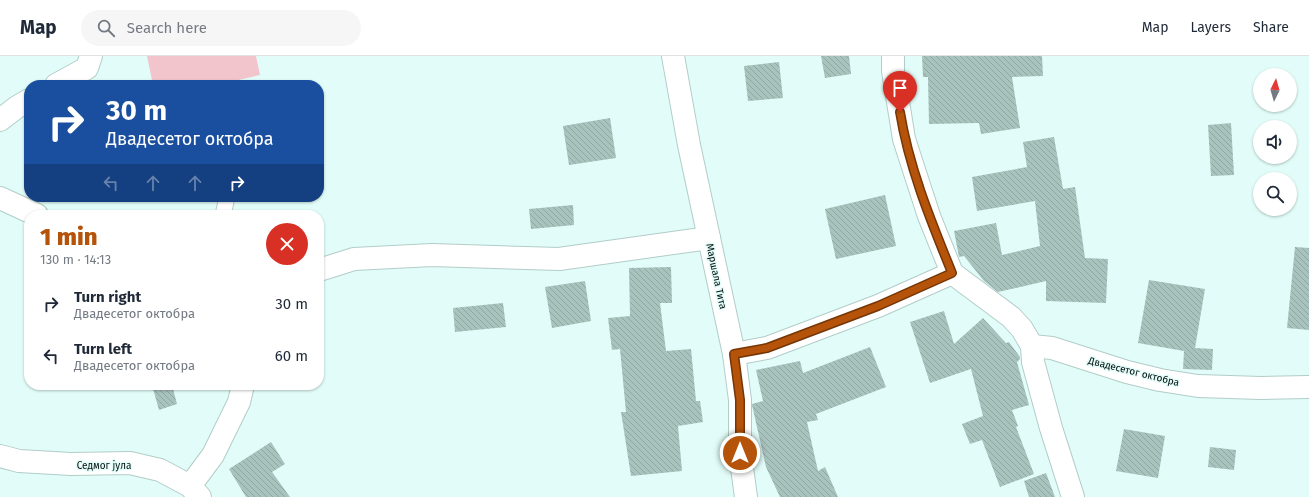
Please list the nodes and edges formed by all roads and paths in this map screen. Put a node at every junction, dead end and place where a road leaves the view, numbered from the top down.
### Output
1 (91, 56) edge
2 (673, 56) edge
3 (893, 56) edge
4 (65, 80) edge
5 (24, 103) edge
6 (0, 120) edge
7 (0, 198) edge
8 (26, 210) edge
9 (709, 238) junction
10 (324, 268) edge
11 (952, 273) junction
12 (1032, 346) junction
13 (734, 354) junction
14 (1309, 386) edge
15 (242, 390) edge
16 (0, 456) edge
17 (195, 492) edge
18 (746, 497) edge
19 (1073, 497) edge

1 - 4 street
2 - 9 street, Маршала Тита
3 - 11 street
5 - 6 street
7 - 8 street
9 - 10 street
9 - 13 street, Маршала Тита
11 - 12 street
11 - 13 street
12 - 14 street, Двадесетог октобра
12 - 19 street
13 - 18 street, Маршала Тита
15 - 17 street
16 - 17 street, Седмог јула

